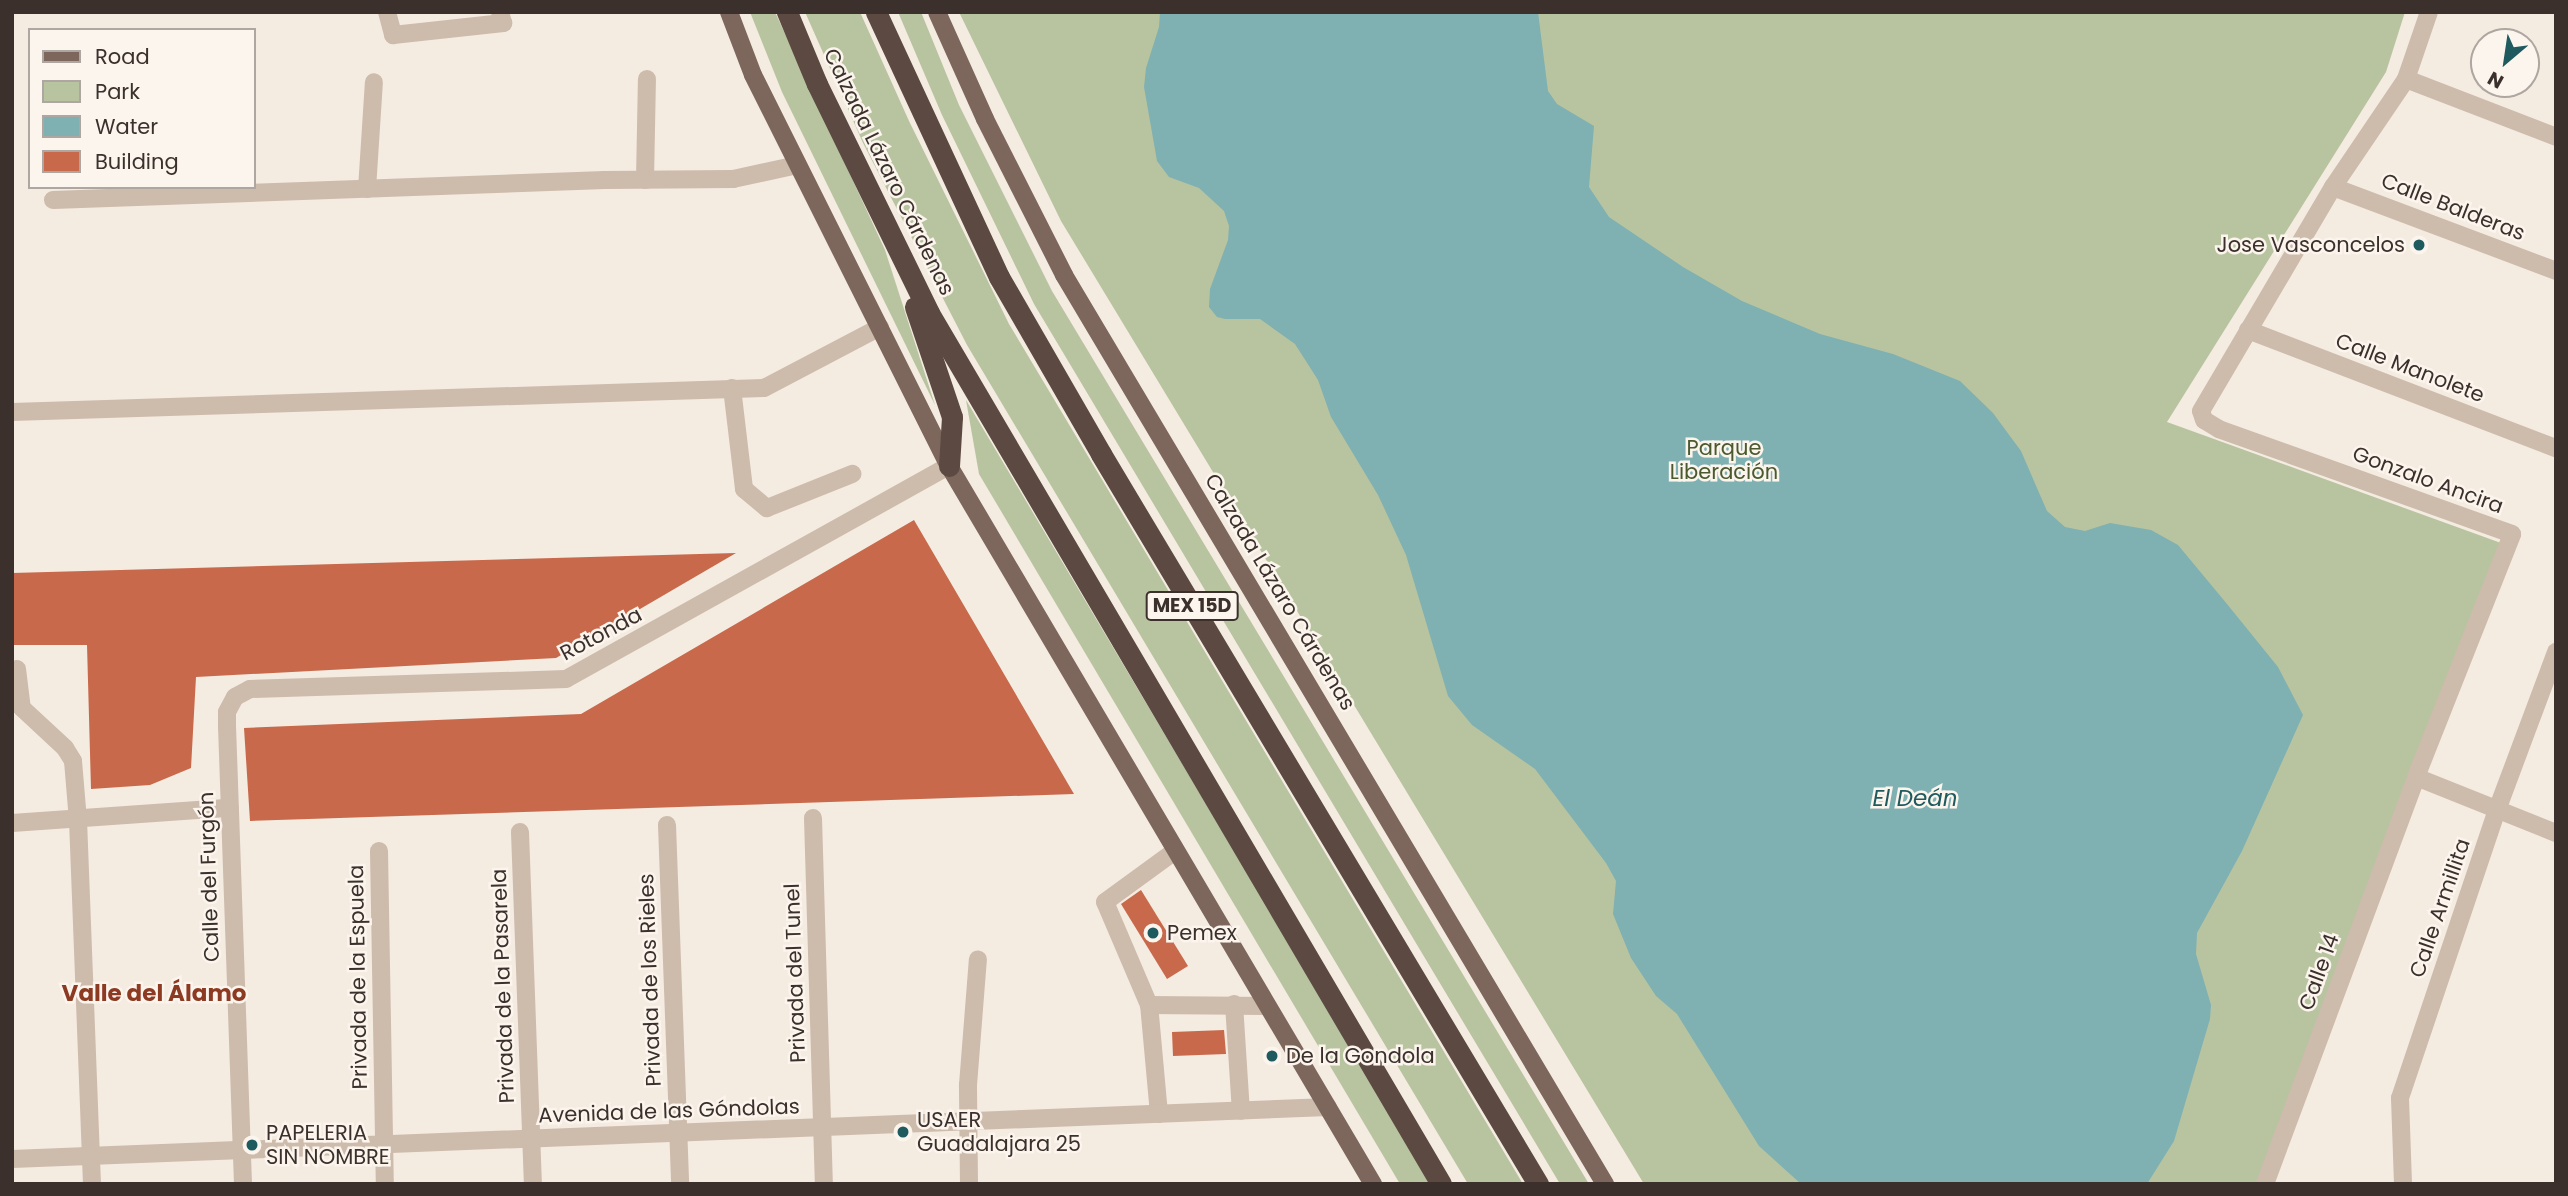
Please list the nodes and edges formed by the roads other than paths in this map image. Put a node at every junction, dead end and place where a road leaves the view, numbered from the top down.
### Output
1 (387, 12) edge
2 (500, 12) edge
3 (729, 12) edge
4 (787, 12) edge
5 (876, 12) edge
6 (937, 12) edge
7 (2429, 12) edge
8 (450, 20) edge
9 (647, 79) dead end
10 (2406, 79) junction
11 (373, 82) dead end
12 (2556, 137) edge
13 (798, 165) junction
14 (645, 180) junction
15 (2333, 187) junction
16 (367, 188) junction
17 (53, 200) dead end
18 (891, 235) junction
19 (2556, 271) edge
20 (880, 327) junction
21 (2248, 330) junction
22 (732, 388) junction
23 (12, 412) edge
24 (2556, 448) edge
25 (949, 466) junction
26 (852, 474) dead end
27 (2556, 652) edge
28 (18, 670) dead end
29 (234, 697) joint
30 (2416, 777) junction
31 (229, 807) junction
32 (2497, 810) junction
33 (813, 818) dead end
34 (78, 820) junction
35 (12, 823) edge
36 (667, 825) dead end
37 (520, 832) dead end
38 (2556, 833) edge
39 (379, 851) dead end
40 (1175, 851) junction
41 (978, 959) dead end
42 (1234, 1004) junction
43 (1149, 1005) junction
44 (1266, 1006) junction
45 (1328, 1107) junction
46 (1241, 1111) junction
47 (1158, 1114) junction
48 (967, 1122) junction
49 (822, 1127) junction
50 (678, 1133) junction
51 (531, 1139) junction
52 (384, 1145) junction
53 (241, 1150) junction
54 (91, 1156) junction
55 (12, 1159) edge
56 (92, 1184) edge
57 (243, 1184) edge
58 (385, 1184) edge
59 (533, 1184) edge
60 (680, 1184) edge
61 (824, 1184) edge
62 (969, 1184) edge
63 (1373, 1184) edge
64 (1441, 1184) edge
65 (1538, 1184) edge
66 (1605, 1184) edge
67 (2264, 1184) edge
68 (2403, 1184) edge

1 - 8 street
2 - 8 street
3 - 13 main road
4 - 18 highway, Calzada Lázaro Cárdenas
5 - 65 highway, MEX 15D
6 - 66 main road, Calzada Lázaro Cárdenas
7 - 10 street
9 - 14 street
10 - 12 street
10 - 15 street
11 - 16 street
13 - 14 street
13 - 20 main road
14 - 16 street
15 - 19 street, Calle Balderas
15 - 21 street
16 - 17 street
18 - 25 highway
18 - 64 highway, Calzada Lázaro Cárdenas
20 - 22 street
20 - 25 main road
21 - 24 street, Calle Manolete
21 - 30 street, Gonzalo Ancira
22 - 23 street
22 - 26 street
25 - 29 street, Rotonda
25 - 40 main road
27 - 32 street, Calle Armillita
28 - 34 street
29 - 31 street, Calle del Furgón
30 - 32 street
30 - 67 street, Calle 14
31 - 34 street
31 - 53 street, Calle del Furgón
32 - 38 street
32 - 68 street, Calle Armillita
33 - 49 street, Privada del Tunel
34 - 35 street
34 - 54 street
36 - 50 street, Privada de los Rieles
37 - 51 street, Privada de la Pasarela
39 - 52 street, Privada de la Espuela
40 - 43 street
40 - 44 main road
41 - 48 street
42 - 43 street
42 - 44 street
42 - 46 street
43 - 47 street
44 - 45 main road
45 - 46 street, Avenida de las Góndolas
45 - 63 main road
46 - 47 street, Avenida de las Góndolas
47 - 48 street, Avenida de las Góndolas
48 - 49 street, Avenida de las Góndolas
48 - 62 street
49 - 50 street, Avenida de las Góndolas
49 - 61 street, Privada del Tunel
50 - 51 street, Avenida de las Góndolas
50 - 60 street, Privada de los Rieles
51 - 52 street, Avenida de las Góndolas
51 - 59 street, Privada de la Pasarela
52 - 53 street, Avenida de las Góndolas
52 - 58 street, Privada de la Espuela
53 - 54 street, Avenida de las Góndolas
53 - 57 street, Calle del Furgón
54 - 55 street, Avenida de las Góndolas
54 - 56 street

